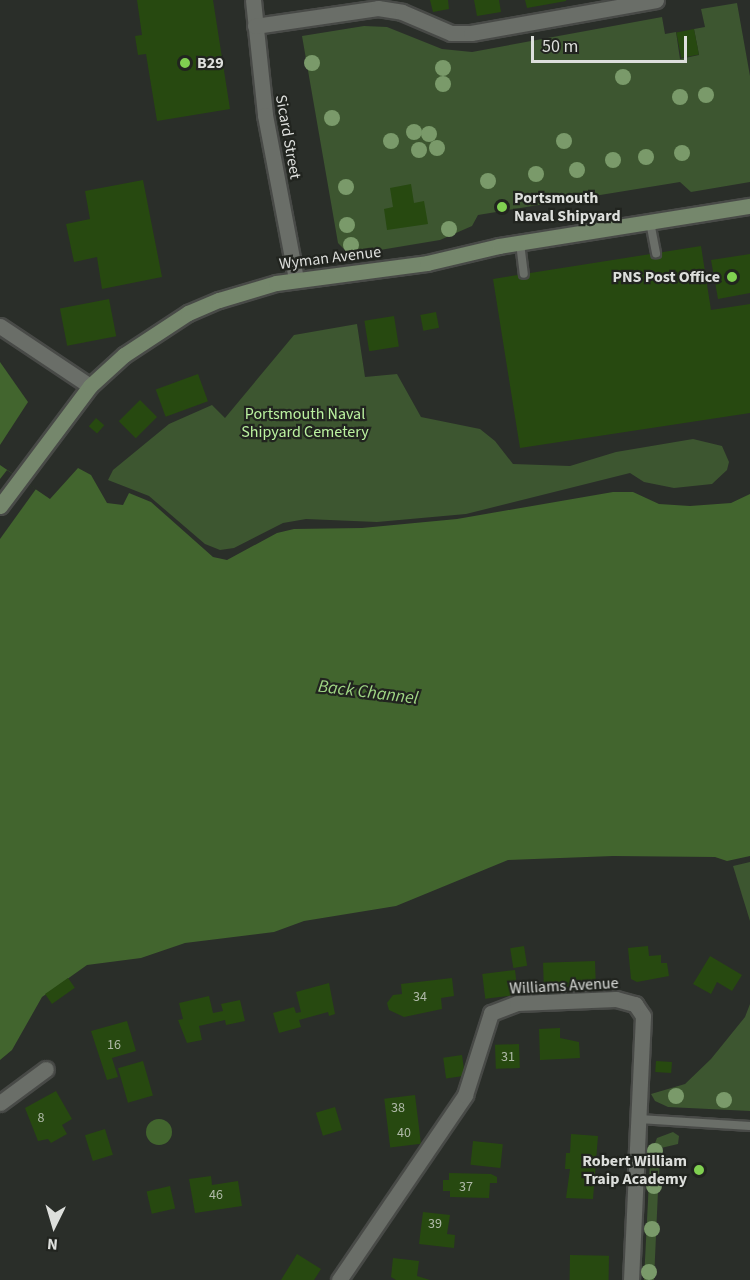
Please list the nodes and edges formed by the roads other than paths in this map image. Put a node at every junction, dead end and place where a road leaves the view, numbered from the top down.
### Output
1 (253, 0) edge
2 (656, 0) edge
3 (255, 26) junction
4 (750, 206) edge
5 (650, 222) junction
6 (520, 243) junction
7 (656, 254) dead end
8 (524, 274) dead end
9 (296, 279) junction
10 (0, 326) edge
11 (90, 386) junction
12 (0, 506) edge
13 (46, 1069) dead end
14 (0, 1103) edge
15 (639, 1119) junction
16 (750, 1126) edge
17 (339, 1280) edge
18 (631, 1280) edge

1 - 3 street, Sicard Street
2 - 3 street
3 - 9 street, Sicard Street
4 - 5 street, Wyman Avenue
5 - 6 street, Wyman Avenue
5 - 7 lane
6 - 8 lane
6 - 9 street, Wyman Avenue
9 - 11 street, Wyman Avenue
10 - 11 street
11 - 12 street, Wyman Avenue
13 - 14 street
15 - 16 lane
15 - 17 street, Williams Avenue
15 - 18 street, Williams Avenue

